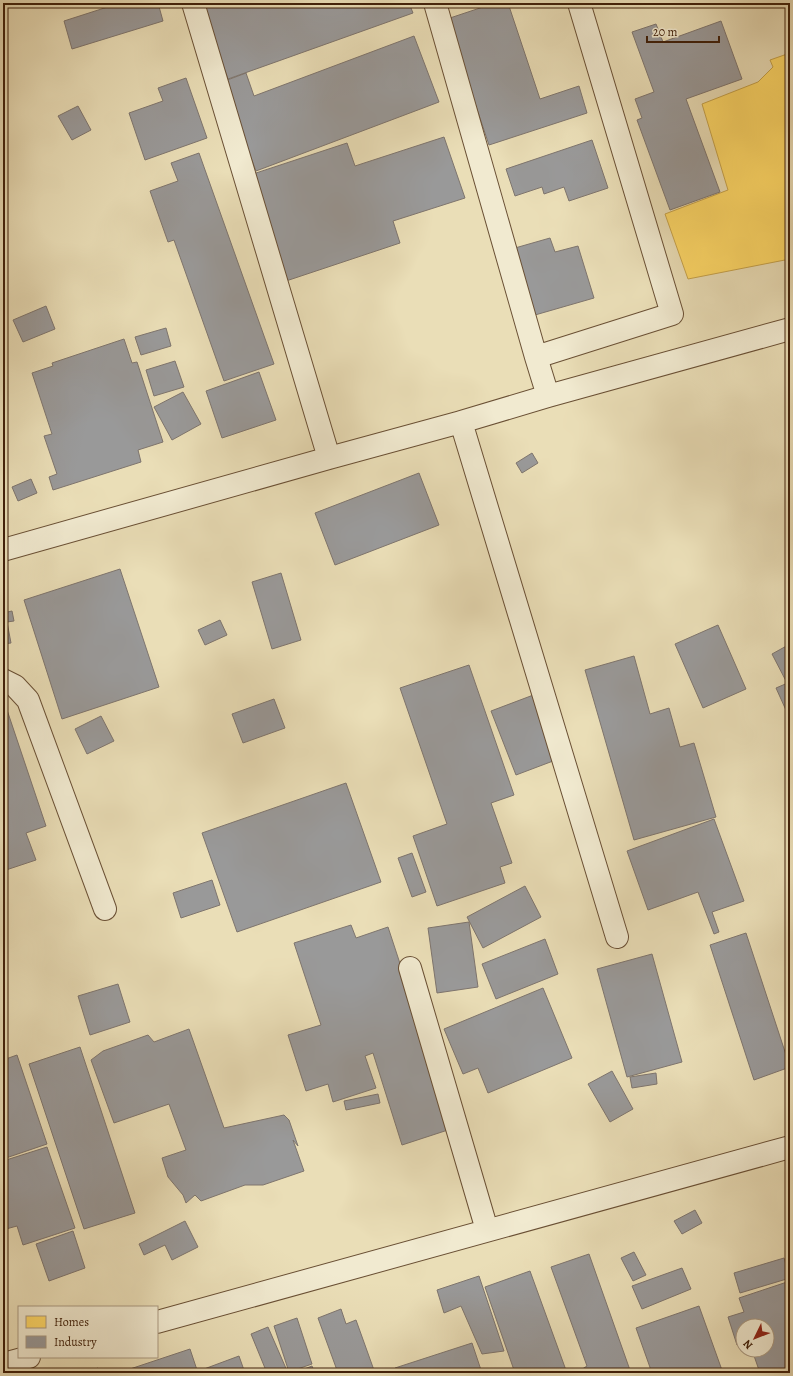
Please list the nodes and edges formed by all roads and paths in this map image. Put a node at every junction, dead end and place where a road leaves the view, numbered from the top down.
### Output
1 (193, 3) edge
2 (435, 3) edge
3 (579, 3) edge
4 (790, 328) edge
5 (536, 358) junction
6 (548, 396) junction
7 (461, 422) junction
8 (329, 458) junction
9 (3, 550) edge
10 (3, 680) edge
11 (105, 910) dead end
12 (617, 937) dead end
13 (410, 968) dead end
14 (790, 1147) edge
15 (487, 1230) junction
16 (158, 1322) edge
17 (25, 1358) edge
18 (3, 1364) edge

1 - 8 street
2 - 5 street
3 - 5 street
4 - 6 street
5 - 6 street
6 - 7 street
7 - 8 street
7 - 12 street
8 - 9 street
10 - 11 street
13 - 15 street
14 - 15 street
15 - 16 street
17 - 18 street

